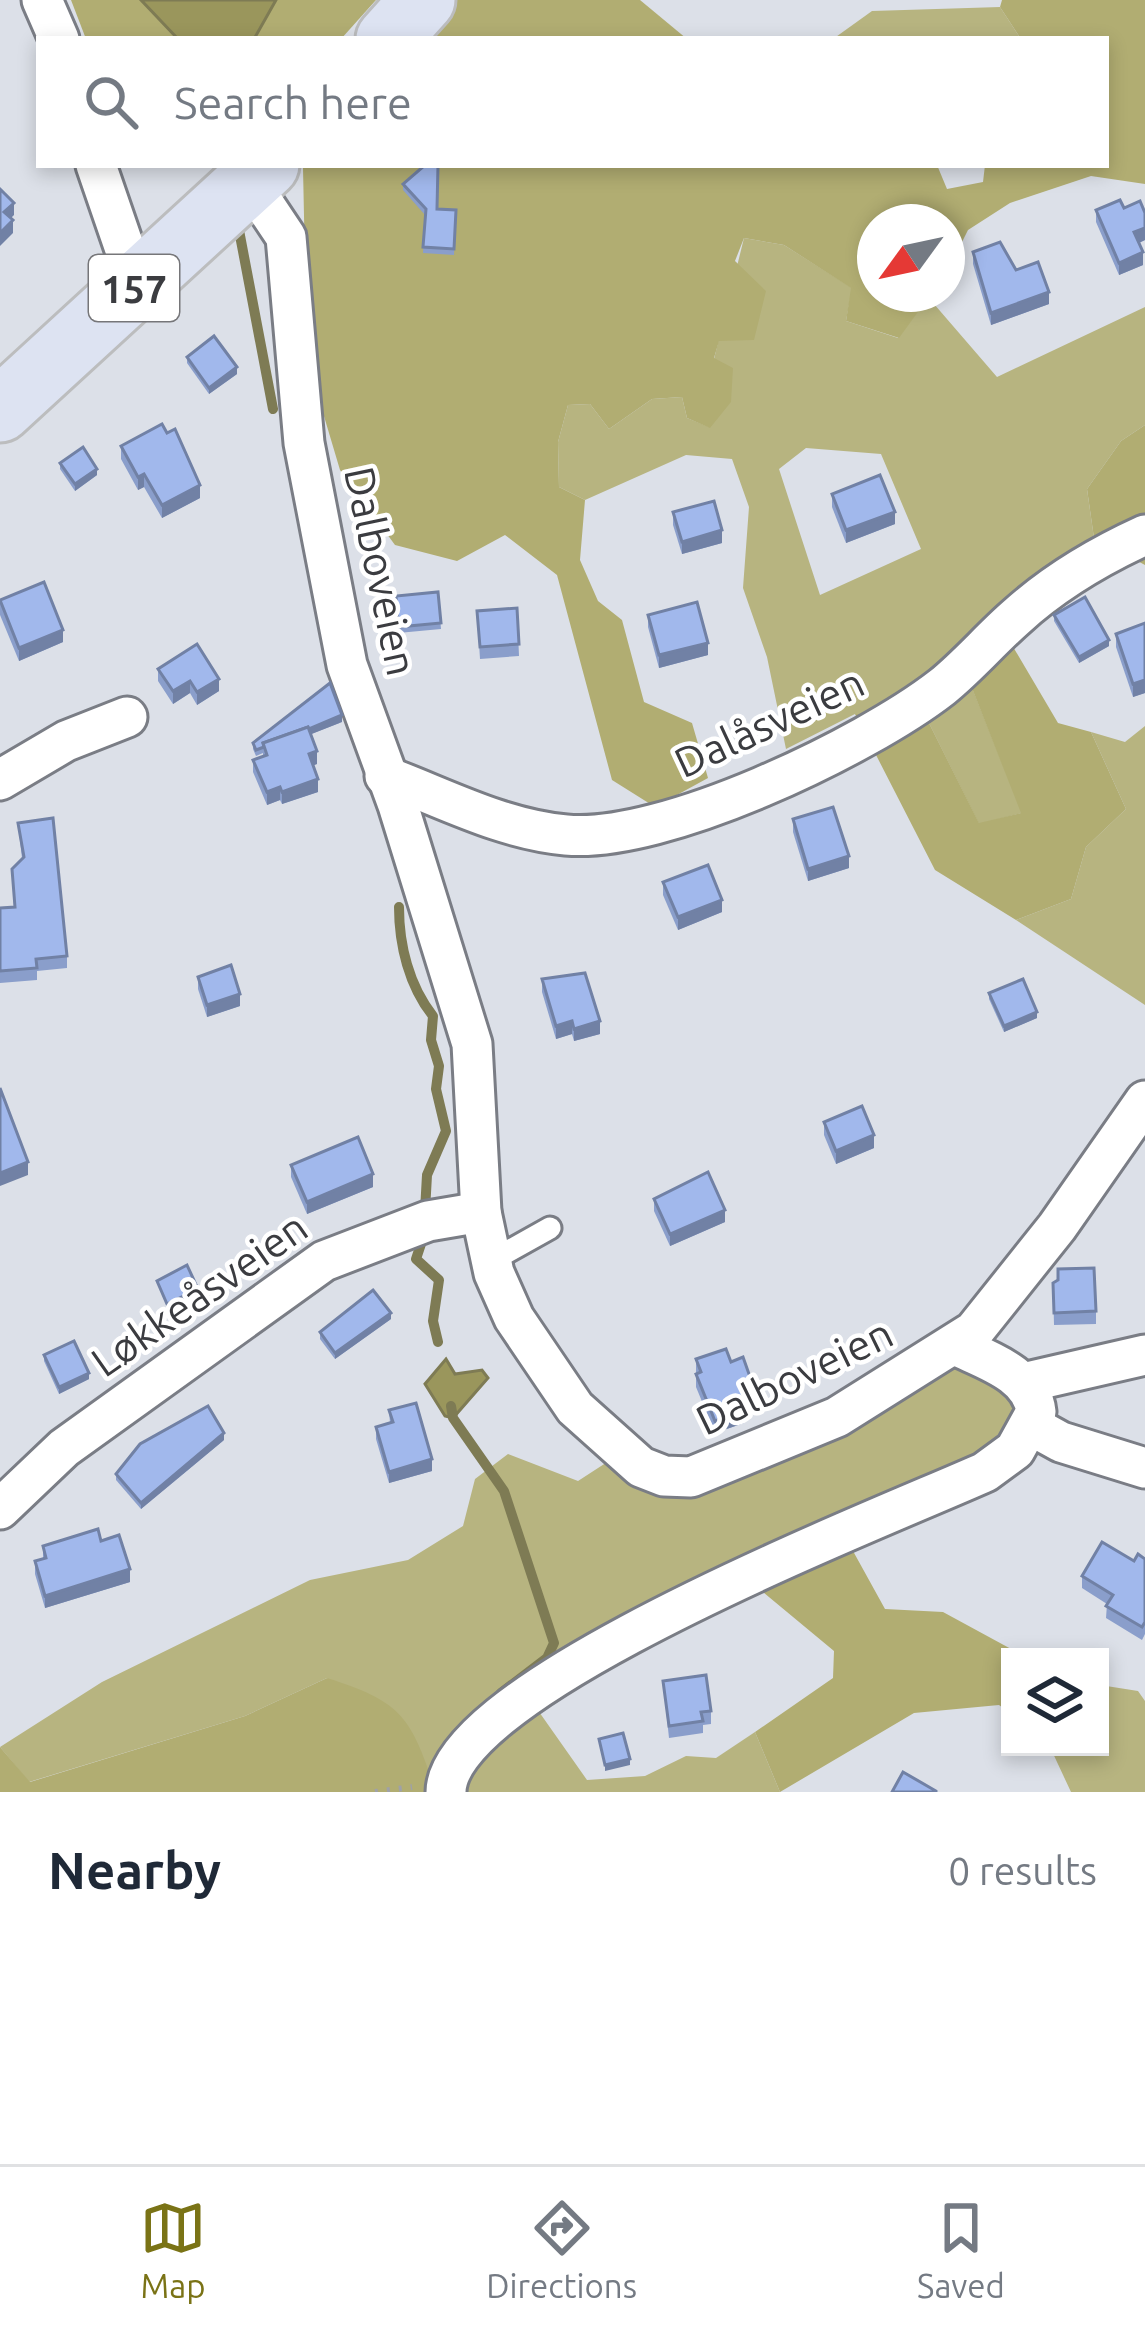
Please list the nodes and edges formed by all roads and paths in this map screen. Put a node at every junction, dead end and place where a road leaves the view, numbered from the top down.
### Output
1 (42, 0) edge
2 (423, 0) edge
3 (58, 36) edge
4 (391, 36) edge
5 (97, 168) edge
6 (258, 174) edge
7 (145, 278) junction
8 (0, 410) edge
9 (1145, 535) edge
10 (127, 717) dead end
11 (385, 776) junction
12 (0, 780) edge
13 (1145, 1101) edge
14 (481, 1212) junction
15 (550, 1228) dead end
16 (491, 1262) junction
17 (957, 1346) junction
18 (1145, 1355) edge
19 (1023, 1383) junction
20 (1032, 1426) junction
21 (1145, 1468) edge
22 (0, 1509) edge
23 (439, 1789) edge

1 - 3 street
2 - 4 main road
5 - 7 street
6 - 7 main road, 157
6 - 11 street, Dalboveien
7 - 8 main road, 157
9 - 11 street, Dalåsveien
10 - 12 street
11 - 14 street, Dalboveien
13 - 17 street
14 - 16 street, Dalboveien
14 - 22 street, Løkkeåsveien
15 - 16 lane
16 - 17 street, Dalboveien
17 - 19 street, Dalboveien
18 - 19 street
19 - 20 street
20 - 21 street
20 - 23 street

